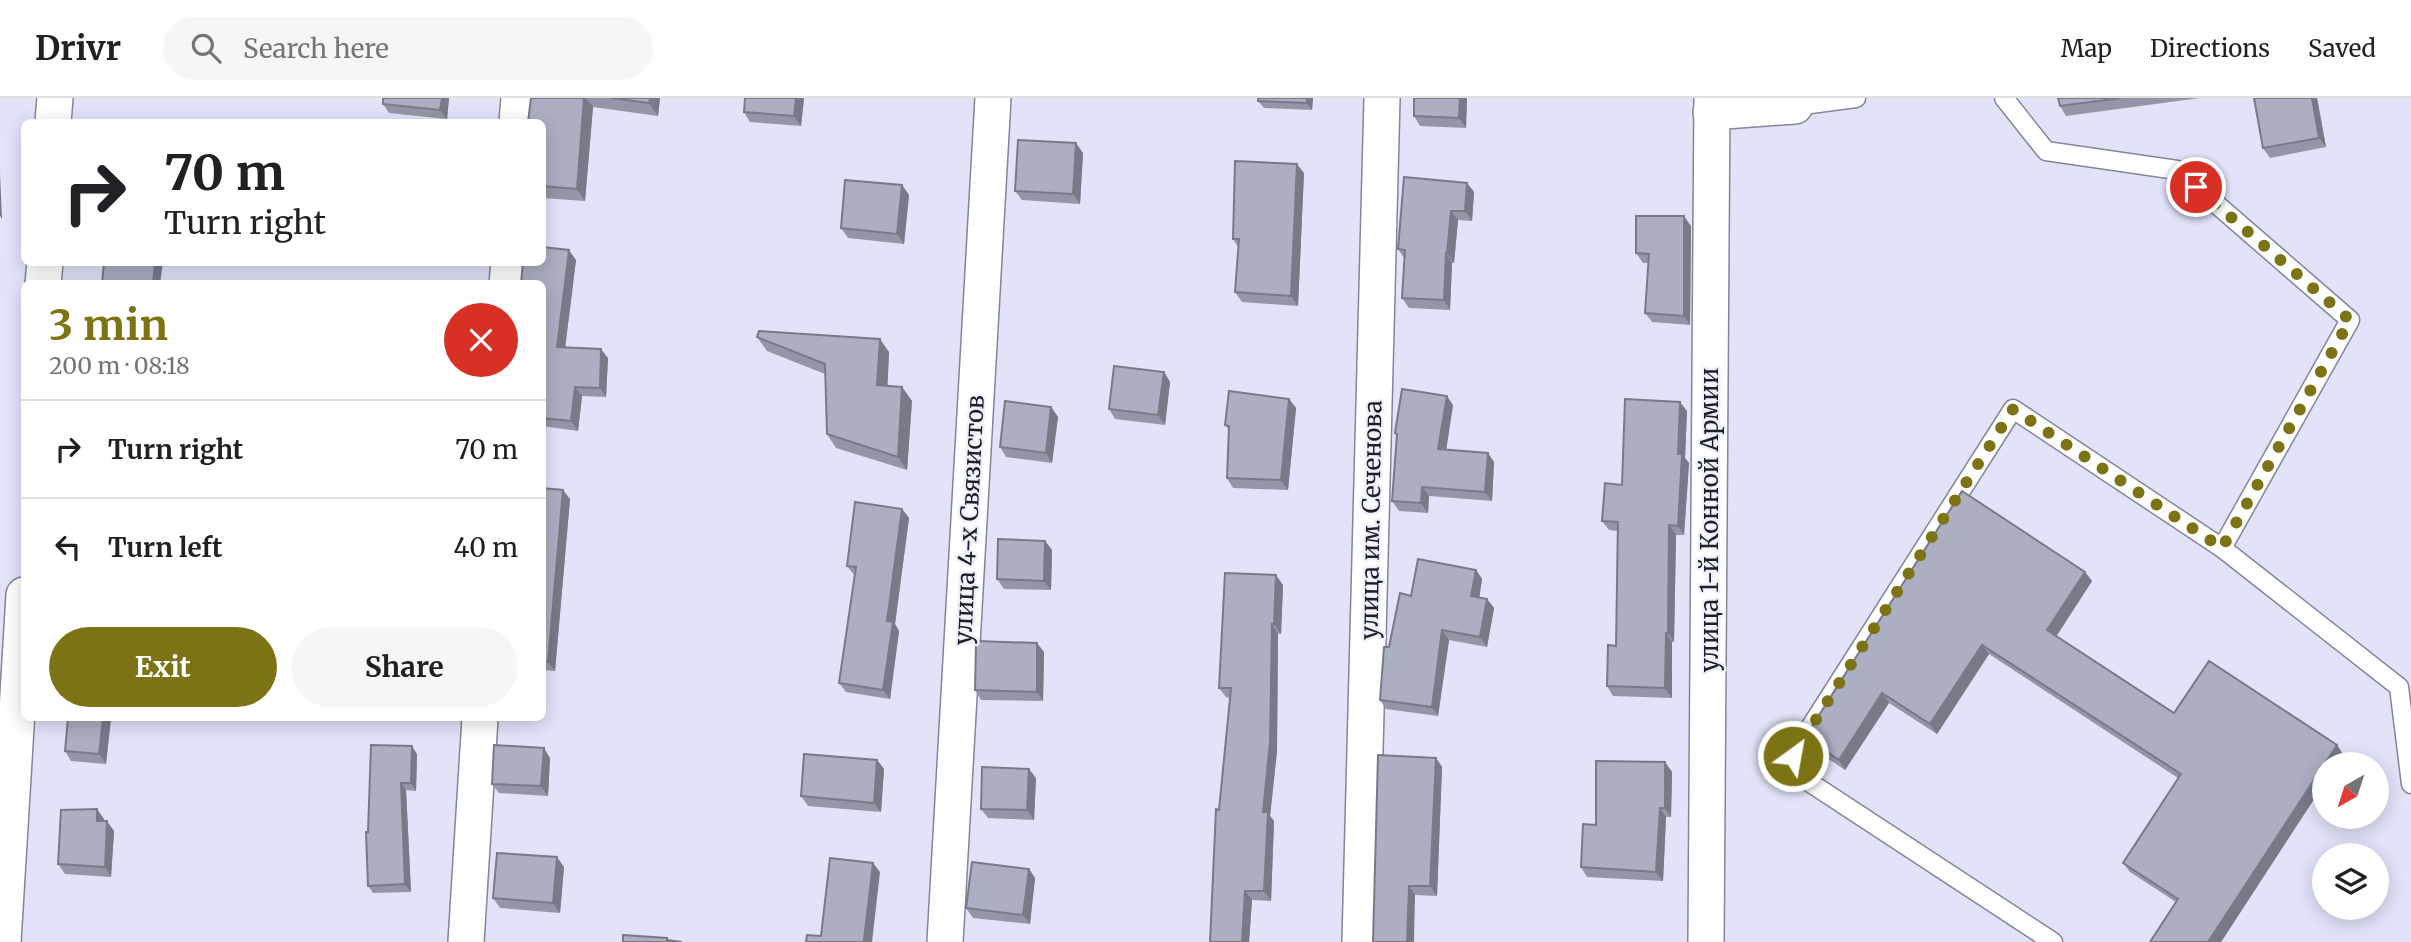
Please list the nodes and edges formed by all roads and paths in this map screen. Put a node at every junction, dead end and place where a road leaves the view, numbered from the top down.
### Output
1 (55, 98) edge
2 (519, 98) edge
3 (993, 98) edge
4 (1382, 98) edge
5 (1856, 98) edge
6 (2004, 98) edge
7 (1712, 105) edge
8 (1795, 106) joint
9 (53, 119) edge
10 (517, 119) edge
11 (2222, 548) junction
12 (21, 645) edge
13 (480, 721) edge
14 (2411, 784) edge
15 (3, 942) edge
16 (466, 942) edge
17 (945, 942) edge
18 (1360, 942) edge
19 (1706, 942) edge
20 (2053, 942) edge

1 - 9 street
2 - 10 street
3 - 17 street, улица 4-х Связистов
4 - 18 street, улица им. Сеченова
5 - 8 lane
6 - 11 lane
7 - 8 street
7 - 19 street, улица 1-й Конной Армии
11 - 14 lane
11 - 20 lane
12 - 15 street
13 - 16 street

